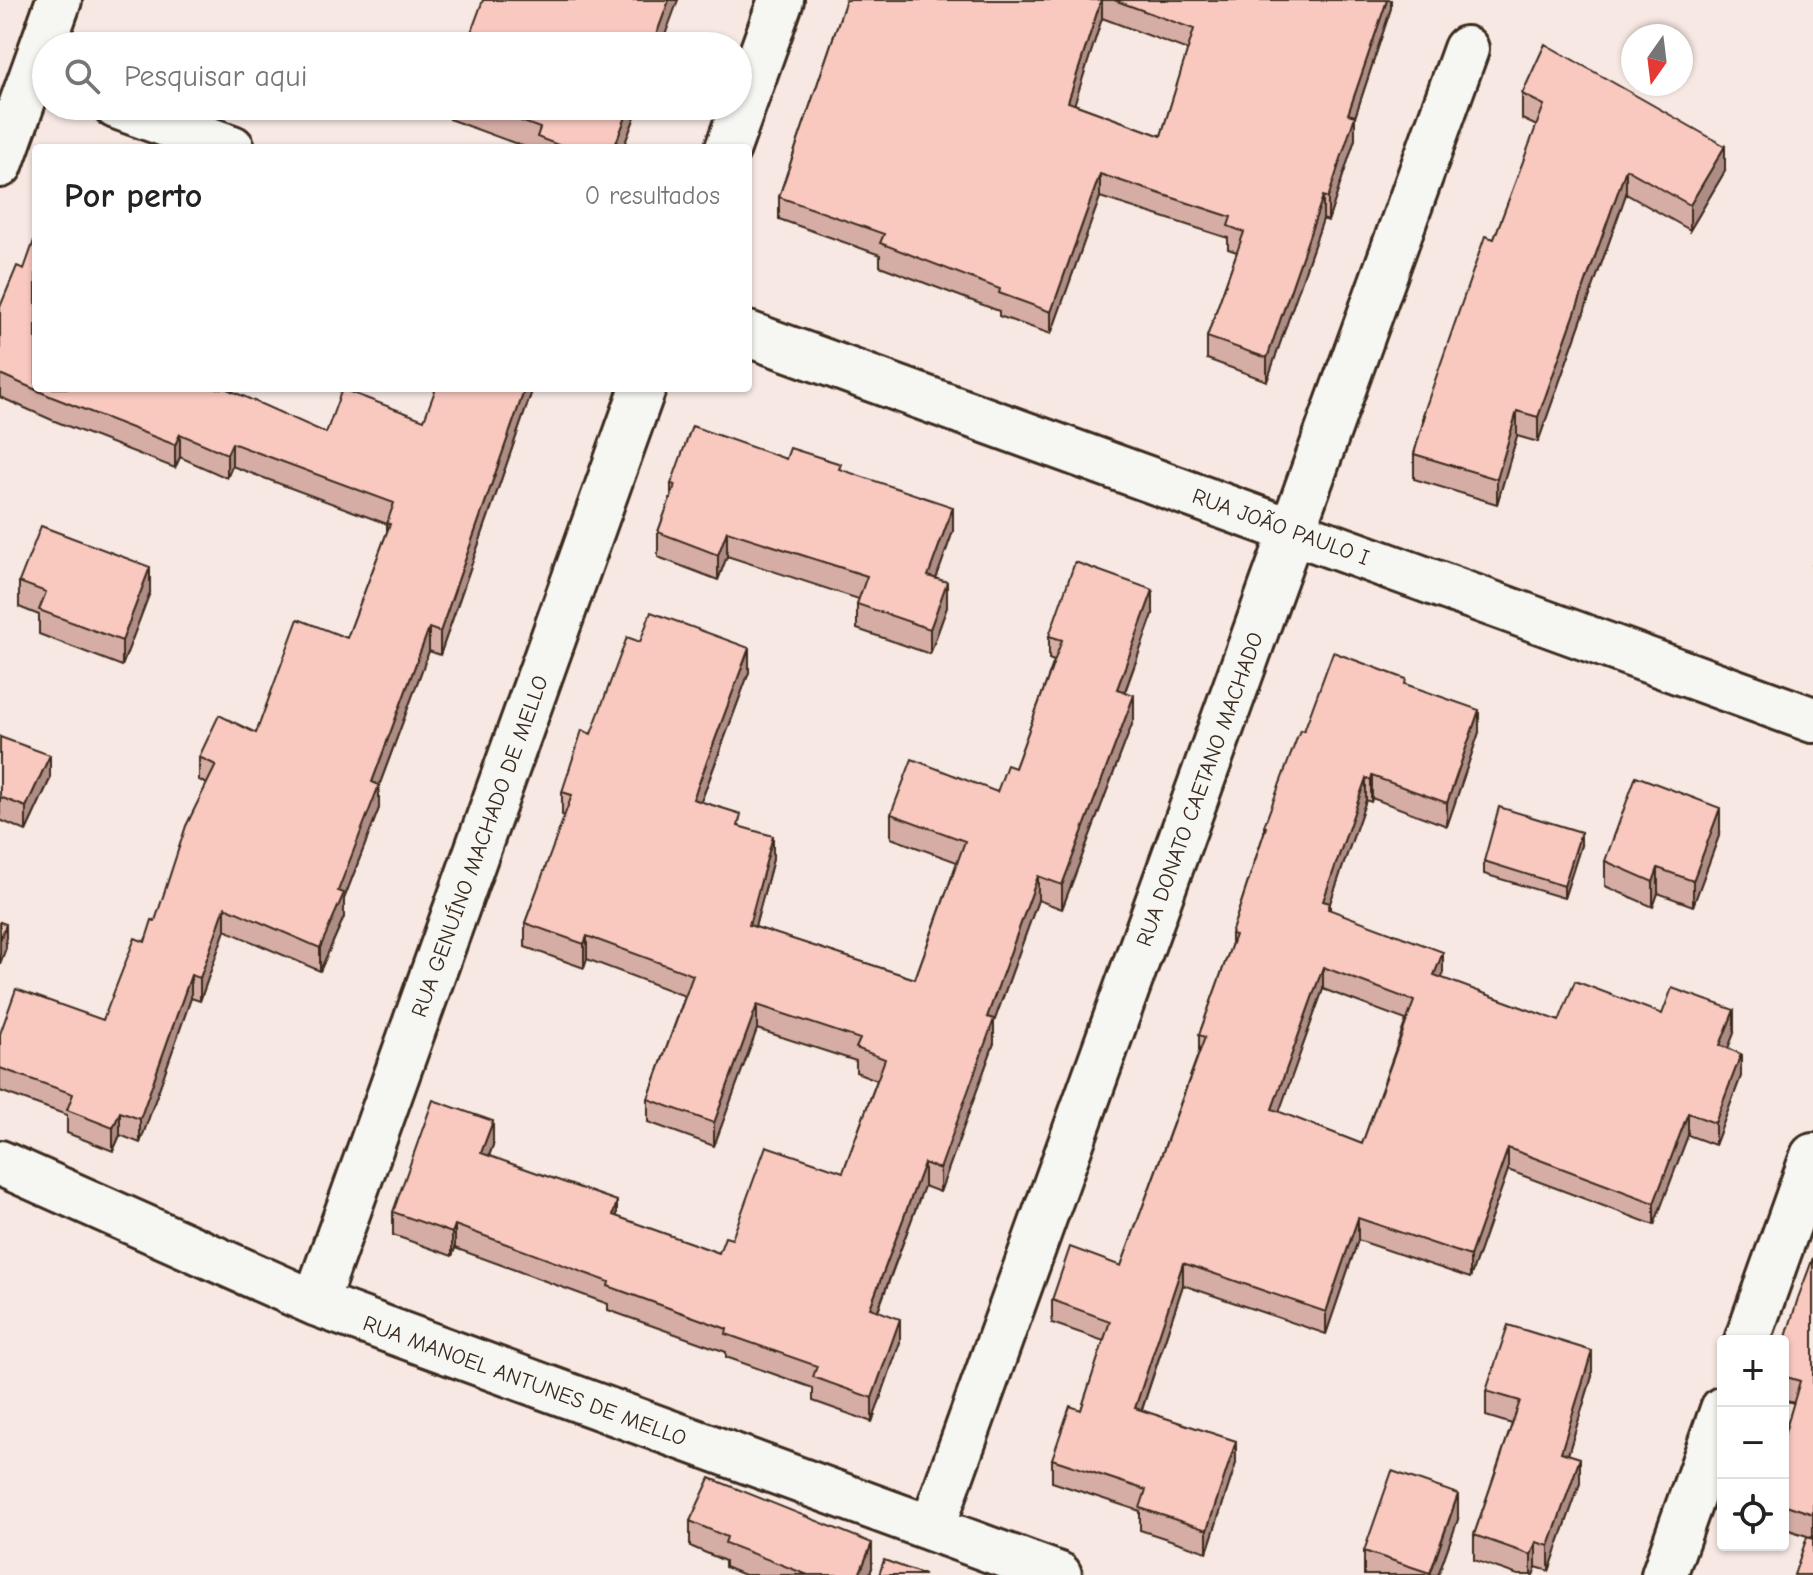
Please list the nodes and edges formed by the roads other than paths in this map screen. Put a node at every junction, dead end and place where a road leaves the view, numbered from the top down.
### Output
1 (59, 0) edge
2 (781, 0) edge
3 (45, 32) edge
4 (1466, 49) dead end
5 (26, 74) edge
6 (752, 81) edge
7 (155, 120) edge
8 (738, 120) edge
9 (221, 144) edge
10 (729, 144) edge
11 (0, 165) edge
12 (752, 335) edge
13 (642, 392) edge
14 (1293, 530) junction
15 (1813, 720) edge
16 (1813, 1156) edge
17 (0, 1163) edge
18 (315, 1303) junction
19 (1749, 1335) edge
20 (1717, 1426) edge
21 (932, 1528) junction
22 (1059, 1575) edge
23 (1664, 1575) edge

1 - 3 street
2 - 6 street
4 - 14 street, RUA DONATO CAETANO MACHADO
5 - 11 street
7 - 9 street
8 - 10 street
12 - 14 street, RUA JOÃO PAULO I
13 - 18 street, RUA GENUÍNO MACHADO DE MELLO
14 - 15 street, RUA JOÃO PAULO I
14 - 21 street, RUA DONATO CAETANO MACHADO
16 - 19 street
17 - 18 street, RUA MANOEL ANTUNES DE MELLO
18 - 21 street, RUA MANOEL ANTUNES DE MELLO
20 - 23 street
21 - 22 street, RUA MANOEL ANTUNES DE MELLO

